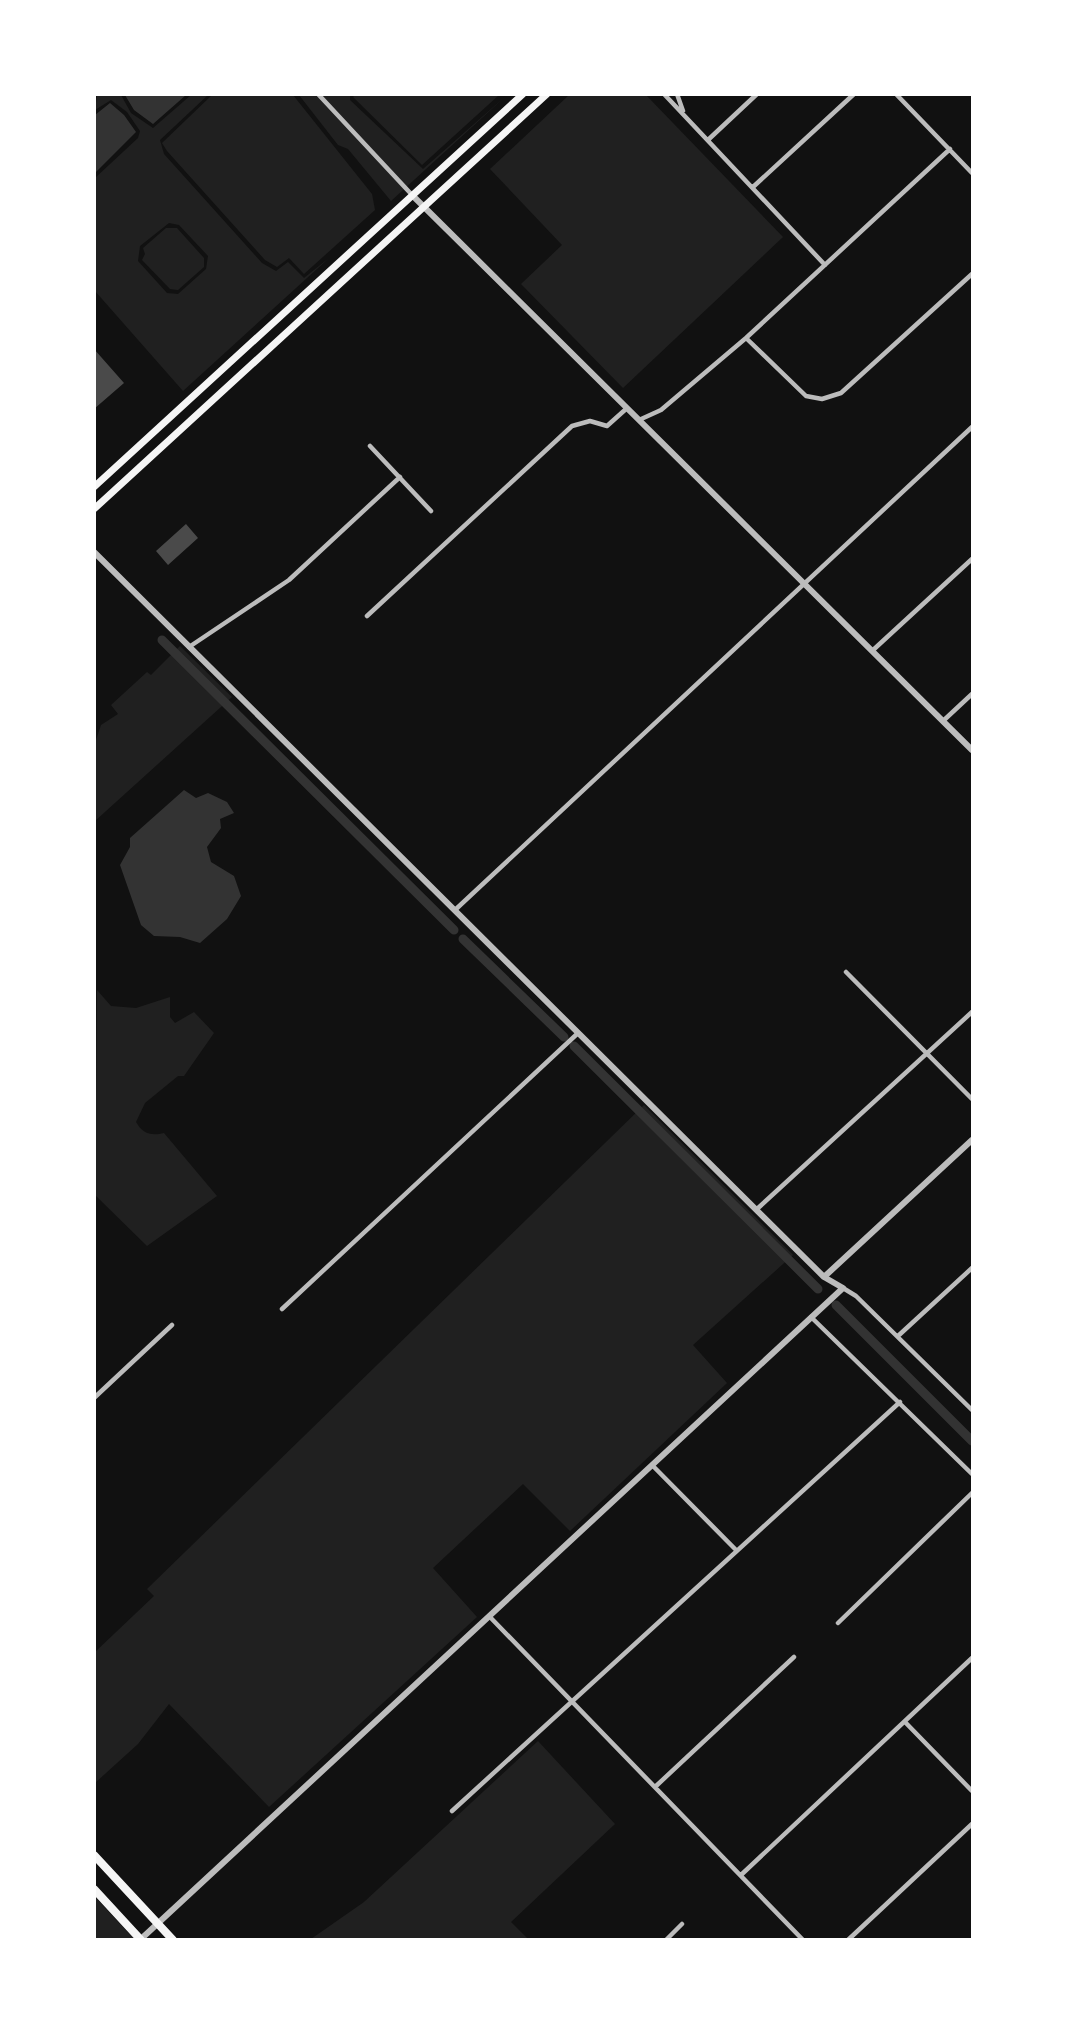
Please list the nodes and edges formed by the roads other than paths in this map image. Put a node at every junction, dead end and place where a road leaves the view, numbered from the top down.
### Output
1 (318, 94) edge
2 (523, 94) edge
3 (547, 94) edge
4 (664, 94) edge
5 (677, 94) edge
6 (757, 94) edge
7 (854, 94) edge
8 (896, 94) edge
9 (683, 112) junction
10 (709, 139) junction
11 (950, 149) junction
12 (972, 173) edge
13 (752, 187) junction
14 (413, 196) junction
15 (424, 208) junction
16 (825, 265) junction
17 (972, 274) edge
18 (746, 338) junction
19 (626, 409) junction
20 (638, 421) junction
21 (972, 427) edge
22 (370, 446) dead end
23 (400, 477) junction
24 (94, 487) edge
25 (94, 509) edge
26 (430, 510) dead end
27 (94, 552) edge
28 (972, 559) edge
29 (803, 583) junction
30 (367, 616) dead end
31 (188, 647) junction
32 (871, 652) junction
33 (972, 694) edge
34 (943, 721) junction
35 (972, 750) edge
36 (454, 911) junction
37 (846, 972) dead end
38 (972, 1012) edge
39 (578, 1034) junction
40 (928, 1053) junction
41 (972, 1099) edge
42 (972, 1140) edge
43 (757, 1209) junction
44 (972, 1268) edge
45 (824, 1278) junction
46 (843, 1288) junction
47 (282, 1309) dead end
48 (811, 1317) junction
49 (172, 1325) dead end
50 (898, 1336) junction
51 (94, 1398) edge
52 (900, 1402) junction
53 (972, 1410) edge
54 (652, 1465) junction
55 (972, 1474) edge
56 (972, 1493) edge
57 (737, 1551) junction
58 (489, 1616) junction
59 (838, 1623) dead end
60 (794, 1657) dead end
61 (972, 1658) edge
62 (570, 1701) junction
63 (905, 1721) junction
64 (655, 1787) junction
65 (972, 1791) edge
66 (452, 1811) dead end
67 (972, 1824) edge
68 (94, 1855) edge
69 (741, 1875) junction
70 (94, 1889) edge
71 (158, 1923) junction
72 (682, 1924) dead end
73 (141, 1939) edge
74 (173, 1940) edge
75 (666, 1940) edge
76 (803, 1940) edge
77 (848, 1940) edge

1 - 14 street
2 - 14 main road
3 - 15 main road
4 - 9 street
5 - 9 street
6 - 10 street
7 - 13 street
8 - 11 street
9 - 10 street
10 - 13 street
11 - 12 street
11 - 16 street
13 - 16 street
14 - 15 street
14 - 24 main road
15 - 19 street
15 - 25 main road
16 - 18 street
17 - 18 street
18 - 20 street
19 - 20 street
19 - 30 street
20 - 29 street
21 - 29 street
22 - 23 street
23 - 26 street
23 - 31 street
27 - 31 street
28 - 32 street
29 - 32 street
29 - 36 street
31 - 36 street
32 - 34 street
33 - 34 street
34 - 35 street
36 - 39 street
37 - 40 street
38 - 40 street
39 - 43 street
39 - 47 street
40 - 41 street
40 - 43 street
42 - 45 street
43 - 45 street
44 - 50 street
45 - 46 street
46 - 48 street
46 - 50 street
48 - 52 street
48 - 54 street
49 - 51 street
50 - 53 street
52 - 55 street
52 - 57 street
54 - 57 street
54 - 58 street
56 - 59 street
57 - 62 street
58 - 62 street
58 - 71 street
60 - 64 street
61 - 63 street
62 - 64 street
62 - 66 street
63 - 65 street
63 - 69 street
64 - 69 street
67 - 77 street
68 - 71 main road
69 - 76 street
70 - 73 main road
71 - 73 street
71 - 74 main road
72 - 75 street

